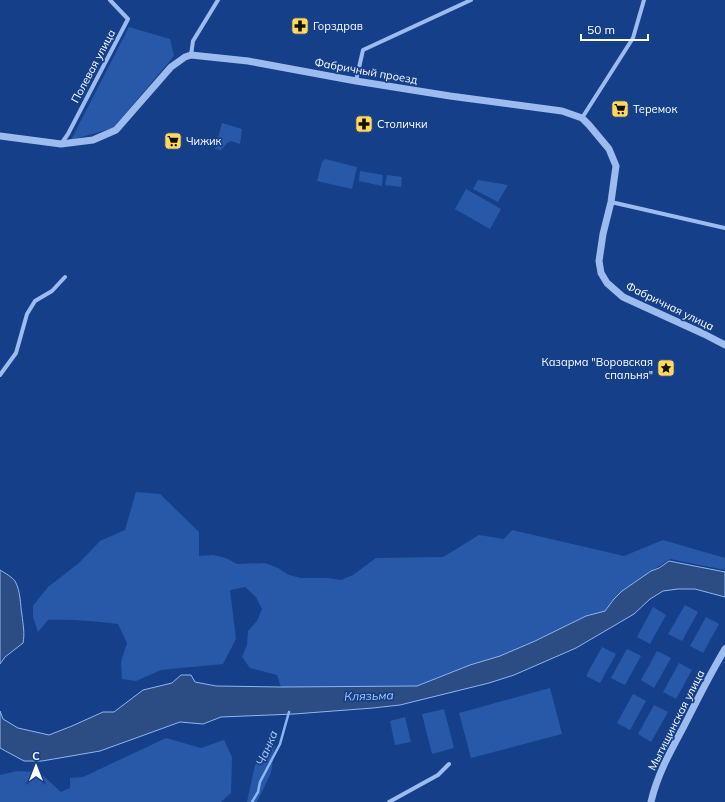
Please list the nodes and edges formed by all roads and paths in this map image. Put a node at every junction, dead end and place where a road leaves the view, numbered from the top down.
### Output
1 (110, 0) edge
2 (218, 0) edge
3 (471, 0) edge
4 (644, 0) edge
5 (191, 55) junction
6 (356, 81) junction
7 (582, 118) junction
8 (0, 136) edge
9 (61, 144) junction
10 (611, 202) junction
11 (725, 228) edge
12 (65, 277) dead end
13 (606, 283) joint
14 (725, 345) edge
15 (0, 375) edge
16 (725, 649) edge
17 (450, 764) dead end
18 (389, 802) edge
19 (651, 802) edge

1 - 9 street, Полевая улица
2 - 5 street
3 - 6 street
4 - 7 street
5 - 6 street, Фабричный проезд
5 - 9 street
6 - 7 street, Фабричный проезд
7 - 10 street, Фабричный проезд
8 - 9 street
10 - 11 street
10 - 13 street, Фабричный проезд
12 - 15 street
13 - 14 street, Фабричная улица
16 - 19 street, Мытищинская улица
17 - 18 street

